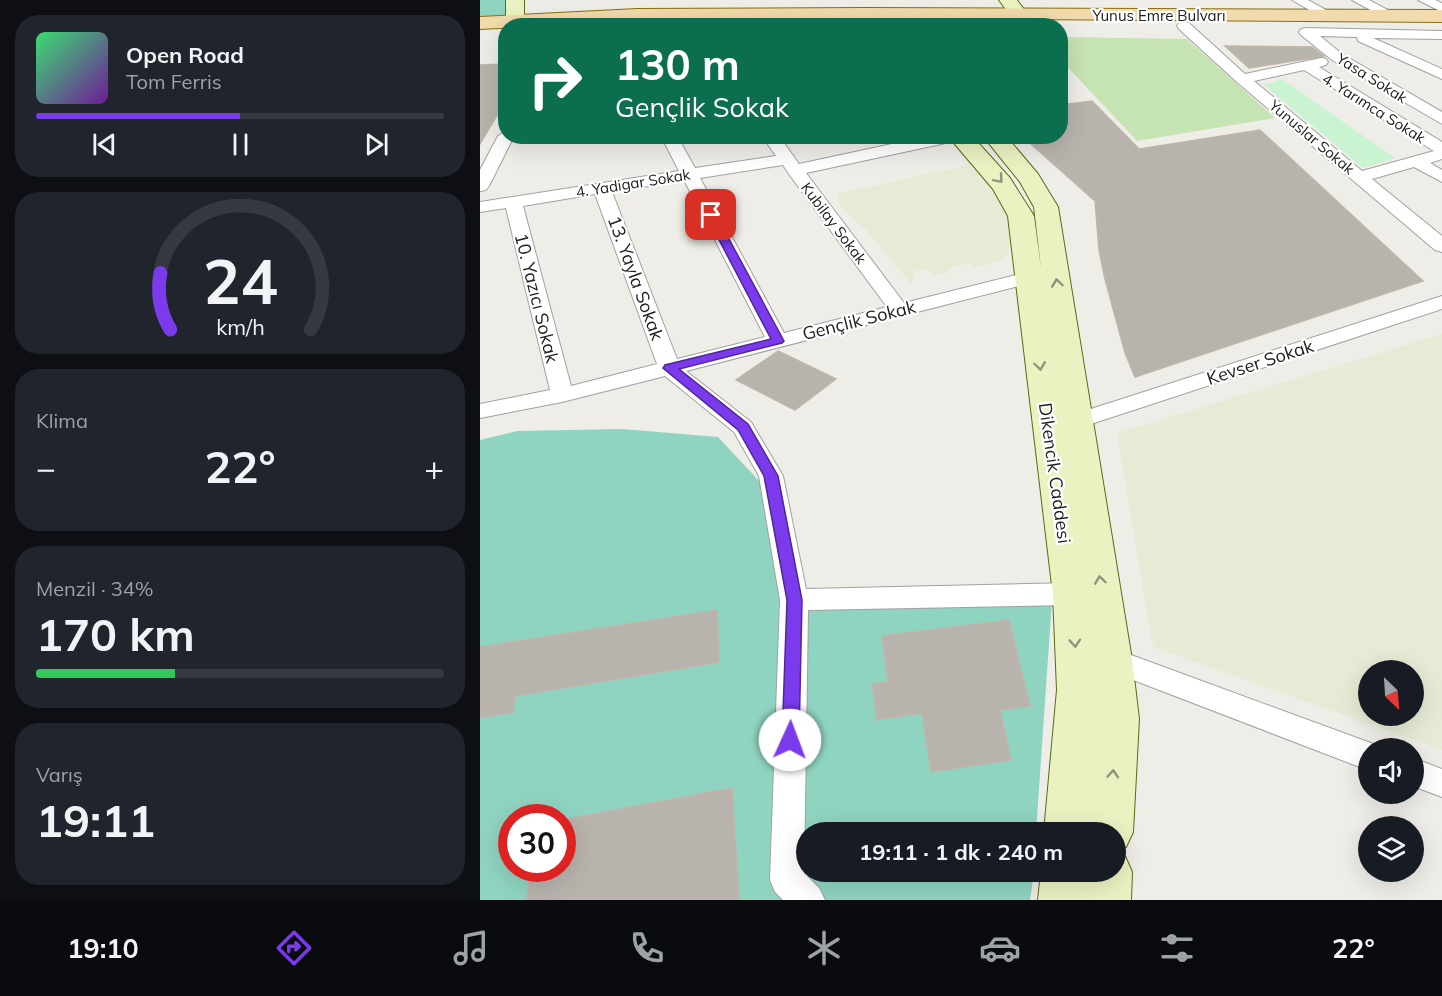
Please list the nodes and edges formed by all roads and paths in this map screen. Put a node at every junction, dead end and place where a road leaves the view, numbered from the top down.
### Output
1 (515, 0) edge
2 (1298, 0) edge
3 (1358, 0) edge
4 (1424, 0) edge
5 (1442, 9) edge
6 (1018, 10) edge
7 (1330, 16) junction
8 (1392, 16) junction
9 (1442, 16) edge
10 (511, 18) edge
11 (599, 18) edge
12 (948, 18) edge
13 (480, 23) edge
14 (498, 24) edge
15 (1184, 26) junction
16 (498, 27) edge
17 (1442, 27) edge
18 (480, 31) edge
19 (1354, 33) junction
20 (1423, 35) junction
21 (1442, 35) edge
22 (1442, 43) edge
23 (1337, 57) junction
24 (1307, 66) junction
25 (1442, 75) edge
26 (1242, 79) junction
27 (1442, 119) edge
28 (502, 144) edge
29 (673, 144) edge
30 (776, 144) edge
31 (909, 144) edge
32 (965, 144) edge
33 (1001, 144) edge
34 (1442, 149) edge
35 (1442, 154) edge
36 (1417, 162) junction
37 (790, 164) junction
38 (689, 174) junction
39 (1359, 177) junction
40 (1442, 177) edge
41 (480, 186) edge
42 (602, 188) junction
43 (513, 202) junction
44 (480, 207) edge
45 (1441, 244) edge
46 (1028, 278) junction
47 (1442, 302) edge
48 (899, 310) junction
49 (778, 341) junction
50 (669, 368) junction
51 (562, 395) junction
52 (480, 411) edge
53 (1077, 421) junction
54 (1072, 594) junction
55 (795, 600) junction
56 (1112, 660) junction
57 (1358, 752) edge
58 (1424, 776) edge
59 (1442, 783) edge
60 (1068, 822) edge
61 (1111, 822) edge
62 (1063, 882) edge
63 (1108, 882) edge
64 (807, 900) edge
65 (1062, 900) edge
66 (1107, 900) edge

1 - 10 main road
2 - 7 street
3 - 8 street
4 - 5 street
6 - 7 main road, Yunus Emre Bulvarı
6 - 11 main road, Yunus Emre Bulvarı
6 - 12 main road, Yunus Emre Bulvarı
6 - 15 main road, Yunus Emre Bulvarı
7 - 8 main road, Yunus Emre Bulvarı
8 - 9 main road, Yunus Emre Bulvarı
13 - 14 main road, Yunus Emre Bulvarı
15 - 17 main road, Yunus Emre Bulvarı
15 - 26 street, Yunuslar Sokak
16 - 18 main road, Yunus Emre Bulvarı
19 - 20 street
19 - 23 street, Yasa Sokak
19 - 25 street
20 - 21 street
20 - 22 street
23 - 24 street
23 - 27 street, Yasa Sokak
24 - 26 street
24 - 34 street, 4. Yarımca Sokak
26 - 39 street, Yunuslar Sokak
28 - 41 street
29 - 38 street
30 - 37 street, Kubilay Sokak
31 - 37 street, 4. Yadigar Sokak
32 -> 46 main road, Dikencik Caddesi
53 -> 33 main road, Dikencik Caddesi
35 - 36 street
36 - 39 street
36 - 40 street
37 - 38 street, 4. Yadigar Sokak
37 - 48 street, Kubilay Sokak
38 - 42 street, 4. Yadigar Sokak
38 - 49 street
39 - 45 street, Yunuslar Sokak
42 - 43 street, 4. Yadigar Sokak
42 - 50 street, 13. Yayla Sokak
43 - 44 street, 4. Yadigar Sokak
43 - 51 street, 10. Yazıcı Sokak
46 - 48 street, Gençlik Sokak
46 -> 54 main road, Dikencik Caddesi
47 - 53 street, Kevser Sokak
48 - 49 street, Gençlik Sokak
49 - 50 street, Gençlik Sokak
50 - 51 street, Gençlik Sokak
50 - 55 street
51 - 52 street, Gençlik Sokak
56 -> 53 main road, Dikencik Caddesi
54 - 55 street
54 -> 60 main road, Dikencik Caddesi
55 - 64 street
56 - 57 street
61 -> 56 main road, Dikencik Caddesi
58 - 59 street
62 - 65 main road
63 - 66 main road

